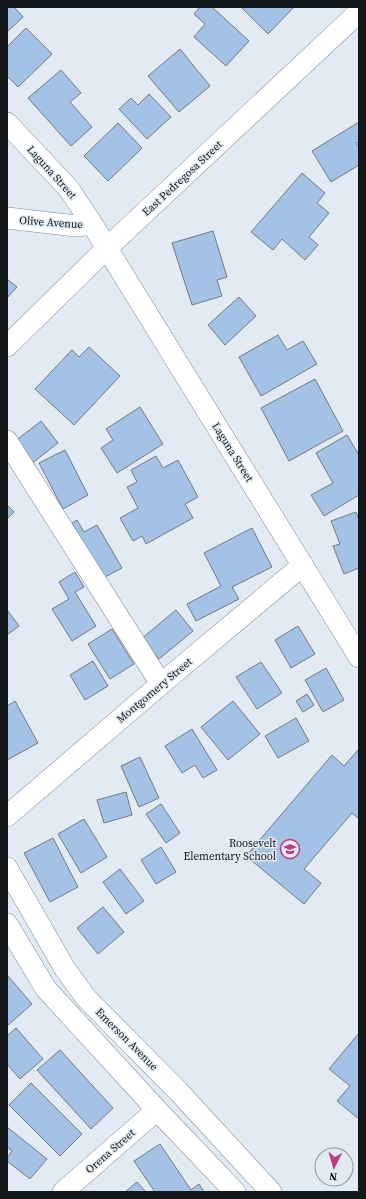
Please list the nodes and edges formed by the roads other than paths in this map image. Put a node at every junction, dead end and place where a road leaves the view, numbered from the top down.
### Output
1 (359, 12) edge
2 (7, 123) edge
3 (7, 218) edge
4 (92, 224) junction
5 (107, 248) junction
6 (7, 346) edge
7 (7, 441) edge
8 (303, 565) junction
9 (359, 657) edge
10 (161, 684) junction
11 (7, 816) edge
12 (7, 868) edge
13 (7, 924) edge
14 (157, 1110) junction
15 (63, 1192) edge
16 (235, 1192) edge
17 (271, 1192) edge

1 - 5 street, East Pedregosa Street
2 - 4 street, Laguna Street
3 - 4 street, Olive Avenue
4 - 5 street, Olive Avenue
5 - 6 street, East Pedregosa Street
5 - 8 street, Laguna Street
7 - 10 street
8 - 9 street, Laguna Street
8 - 10 street, Montgomery Street
10 - 11 street, Montgomery Street
12 - 17 street, Emerson Avenue
13 - 14 street
14 - 15 street, Orena Street
14 - 16 street

